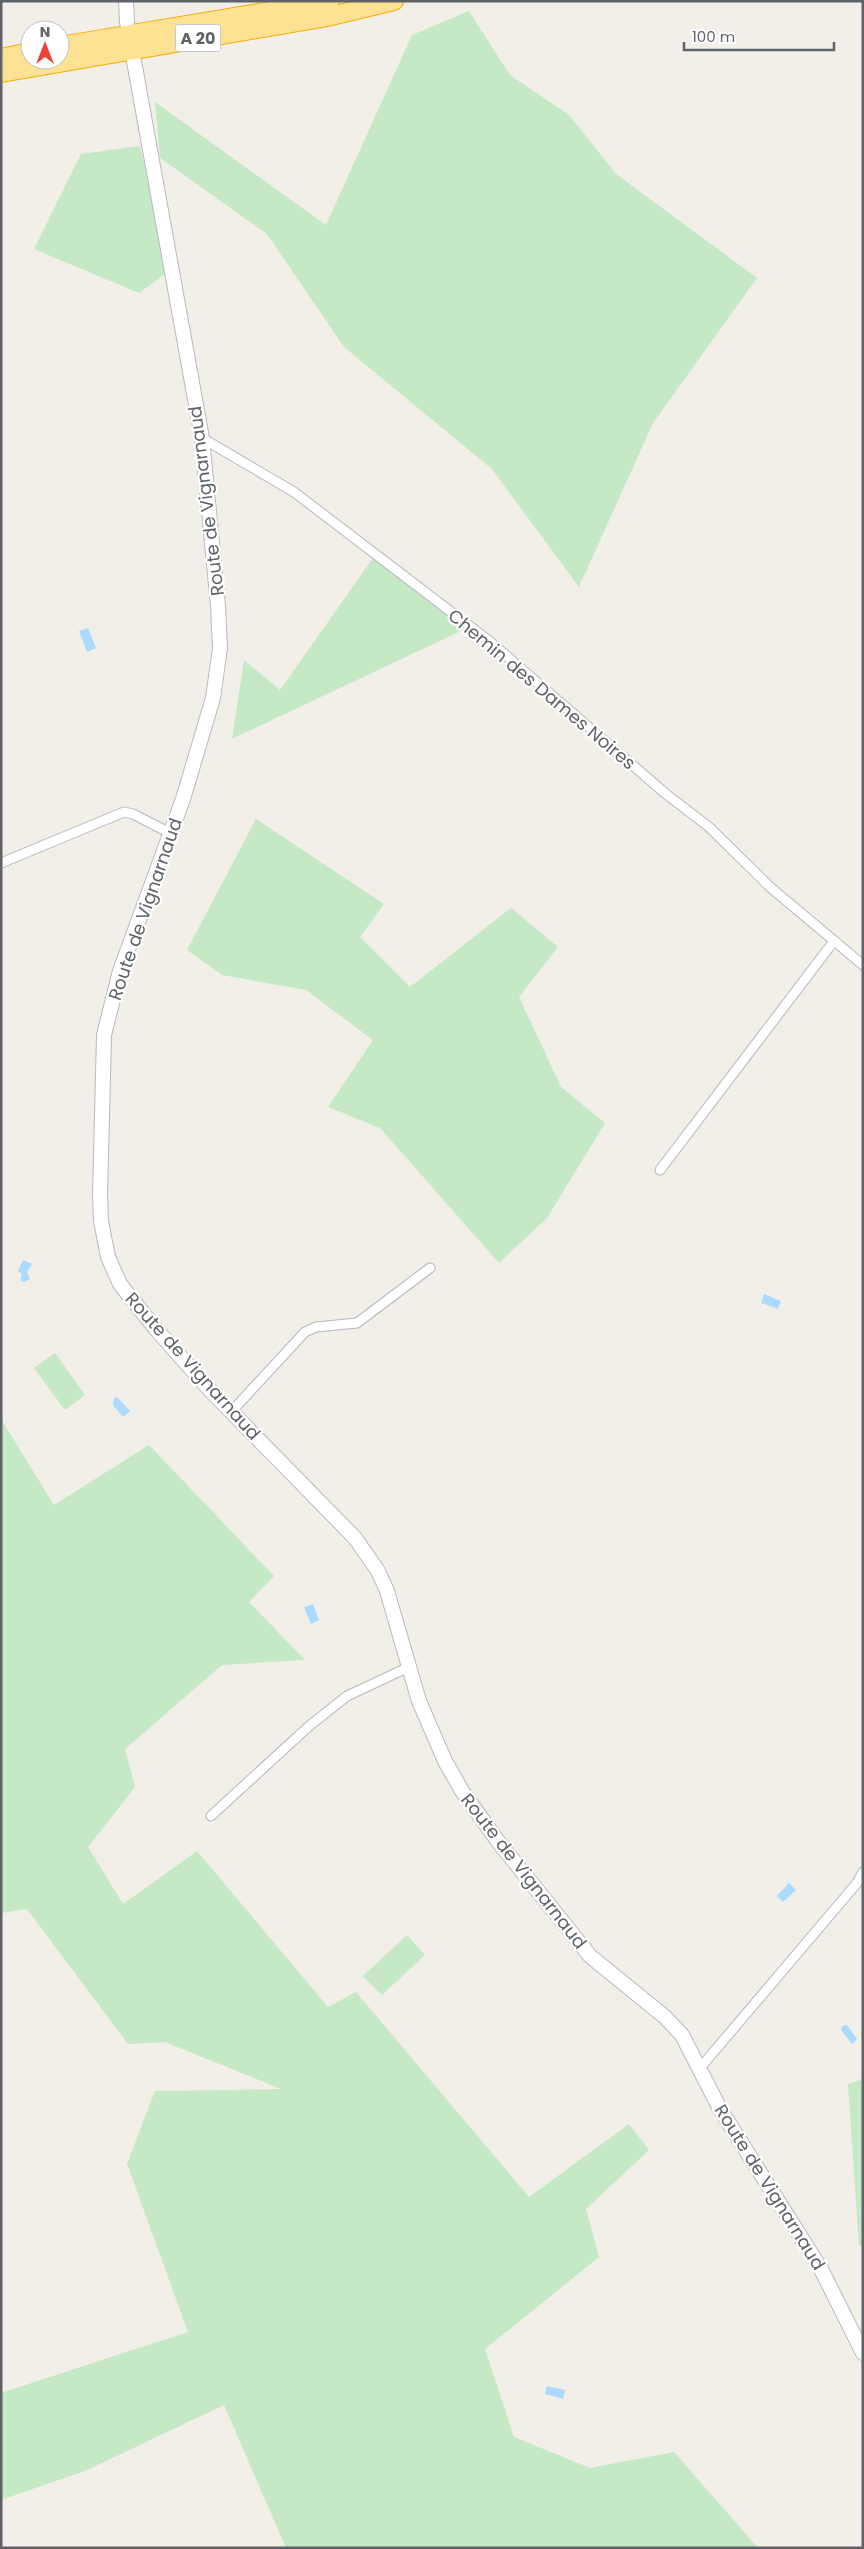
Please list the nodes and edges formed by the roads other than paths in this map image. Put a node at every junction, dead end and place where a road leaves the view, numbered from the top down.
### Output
1 (126, 1) edge
2 (330, 1) edge
3 (394, 1) edge
4 (127, 23) dead end
5 (70, 44) edge
6 (20, 54) edge
7 (1, 58) edge
8 (134, 61) dead end
9 (1, 73) edge
10 (202, 438) junction
11 (170, 833) junction
12 (1, 863) edge
13 (834, 941) junction
14 (863, 965) edge
15 (660, 1170) dead end
16 (430, 1268) dead end
17 (231, 1412) junction
18 (408, 1667) junction
19 (211, 1816) dead end
20 (863, 1872) edge
21 (700, 2068) junction
22 (863, 2353) edge

1 - 4 street
2 - 5 highway, A 20
3 - 9 highway, A 20
6 - 7 highway
8 - 10 street, Route de Vignarnaud
10 - 11 street, Route de Vignarnaud
10 - 13 street, Chemin des Dames Noires
11 - 12 street
11 - 17 street, Route de Vignarnaud
13 - 14 street, Chemin des Dames Noires
13 - 15 street
16 - 17 street
17 - 18 street, Route de Vignarnaud
18 - 19 street
18 - 21 street, Route de Vignarnaud
20 - 21 street
21 - 22 street, Route de Vignarnaud

